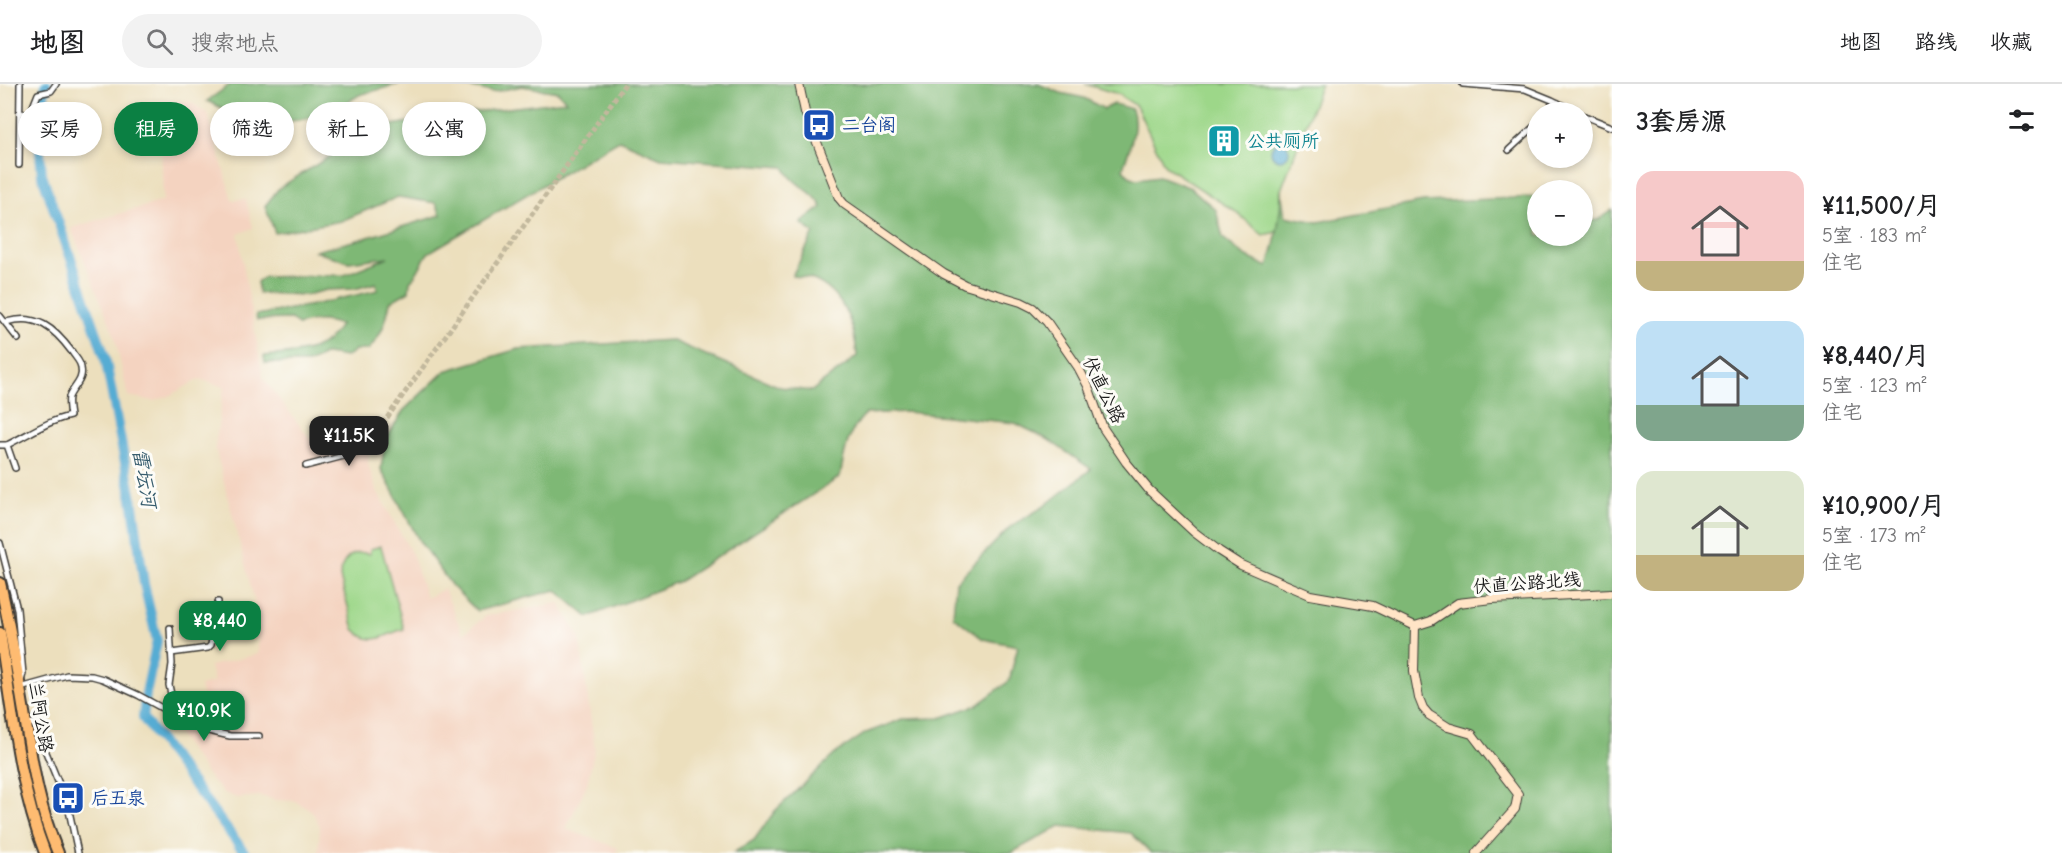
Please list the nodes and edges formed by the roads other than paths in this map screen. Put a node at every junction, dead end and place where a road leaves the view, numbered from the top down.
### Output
1 (20, 84) edge
2 (56, 84) edge
3 (799, 84) edge
4 (1463, 84) edge
5 (20, 102) edge
6 (35, 102) edge
7 (1556, 102) edge
8 (1593, 119) edge
9 (1612, 127) edge
10 (1527, 133) edge
11 (1509, 150) dead end
12 (19, 156) edge
13 (19, 165) dead end
14 (0, 316) edge
15 (6, 322) junction
16 (18, 339) dead end
17 (374, 436) tunnel mouth
18 (3, 445) edge
19 (306, 466) dead end
20 (15, 468) dead end
21 (0, 543) edge
22 (0, 583) edge
23 (1612, 592) edge
24 (218, 602) dead end
25 (1415, 626) junction
26 (170, 628) dead end
27 (0, 633) edge
28 (171, 653) junction
29 (15, 689) junction
30 (173, 714) junction
31 (26, 724) junction
32 (259, 736) dead end
33 (45, 853) edge
34 (58, 853) edge
35 (78, 853) edge
36 (1476, 853) edge

1 - 5 street
2 - 6 street
3 - 25 main road, 伏直公路
4 - 7 street
8 - 9 street
10 - 11 street
12 - 13 street
14 - 15 street
15 - 16 street
15 - 18 street
17 - 19 street
18 - 20 street
21 - 29 street
22 - 29 highway, 兰阿公路
23 - 25 main road, 伏直公路北线
24 - 28 street
25 - 36 main road
26 - 28 street
27 - 29 highway, 兰阿公路
28 - 30 street
29 - 30 street
29 - 31 highway, 兰阿公路
29 - 33 highway, 兰阿公路
30 - 32 street
31 - 34 highway, 兰阿公路
31 - 35 street

